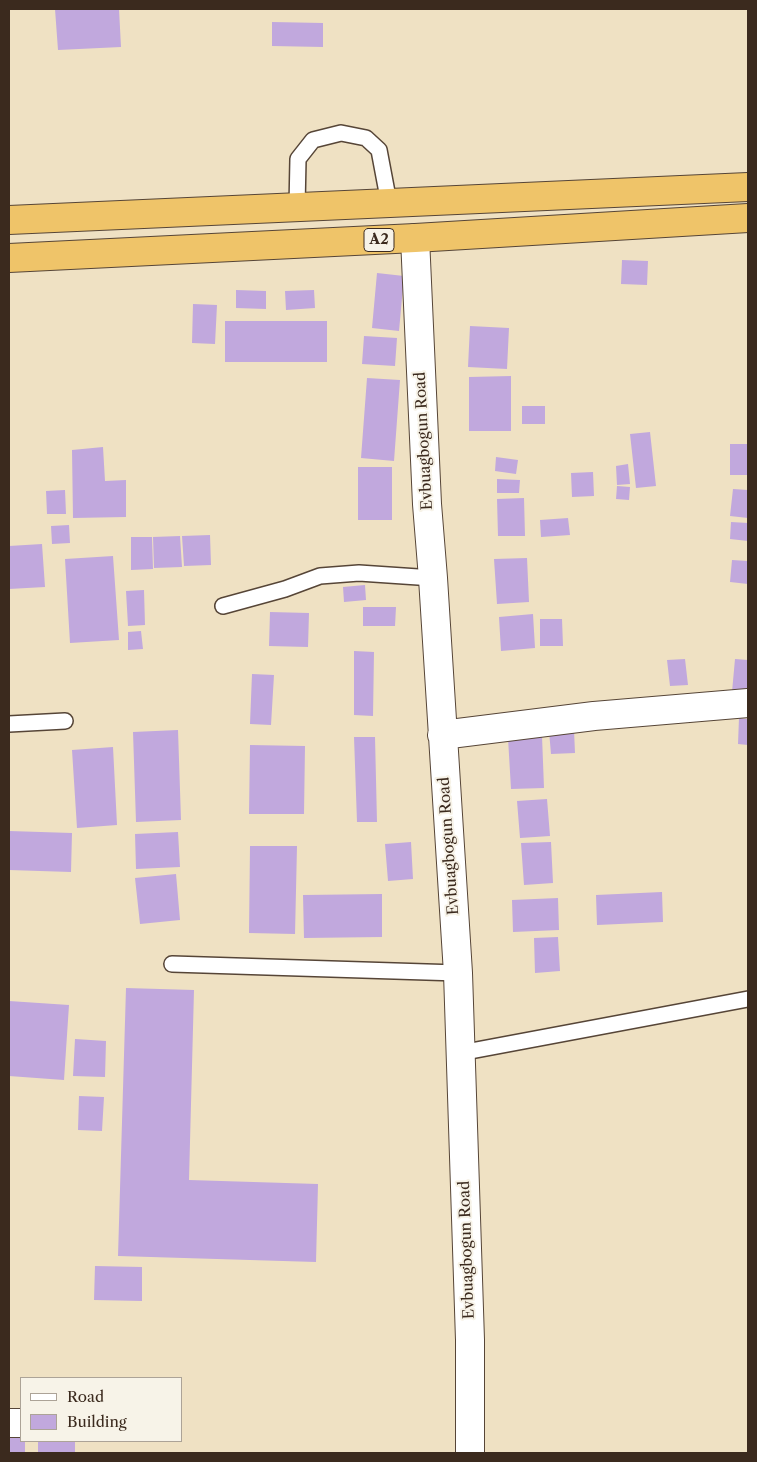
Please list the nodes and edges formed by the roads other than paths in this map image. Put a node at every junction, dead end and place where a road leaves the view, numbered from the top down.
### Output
1 (748, 187) edge
2 (389, 203) junction
3 (297, 207) junction
4 (748, 218) edge
5 (9, 220) edge
6 (415, 238) junction
7 (9, 258) edge
8 (433, 578) junction
9 (223, 606) dead end
10 (748, 703) edge
11 (65, 721) dead end
12 (9, 724) edge
13 (442, 735) junction
14 (172, 964) dead end
15 (458, 973) junction
16 (748, 999) edge
17 (460, 1052) junction
18 (470, 1453) edge

1 - 2 highway
2 - 3 highway
2 - 3 lane
3 - 5 highway
4 - 6 highway, A2
6 - 7 highway, A2
6 - 8 street, Evbuagbogun Road
8 - 9 lane
8 - 13 street, Evbuagbogun Road
10 - 13 street
11 - 12 lane
13 - 15 street, Evbuagbogun Road
14 - 15 lane
15 - 17 street, Evbuagbogun Road
16 - 17 lane
17 - 18 street, Evbuagbogun Road

